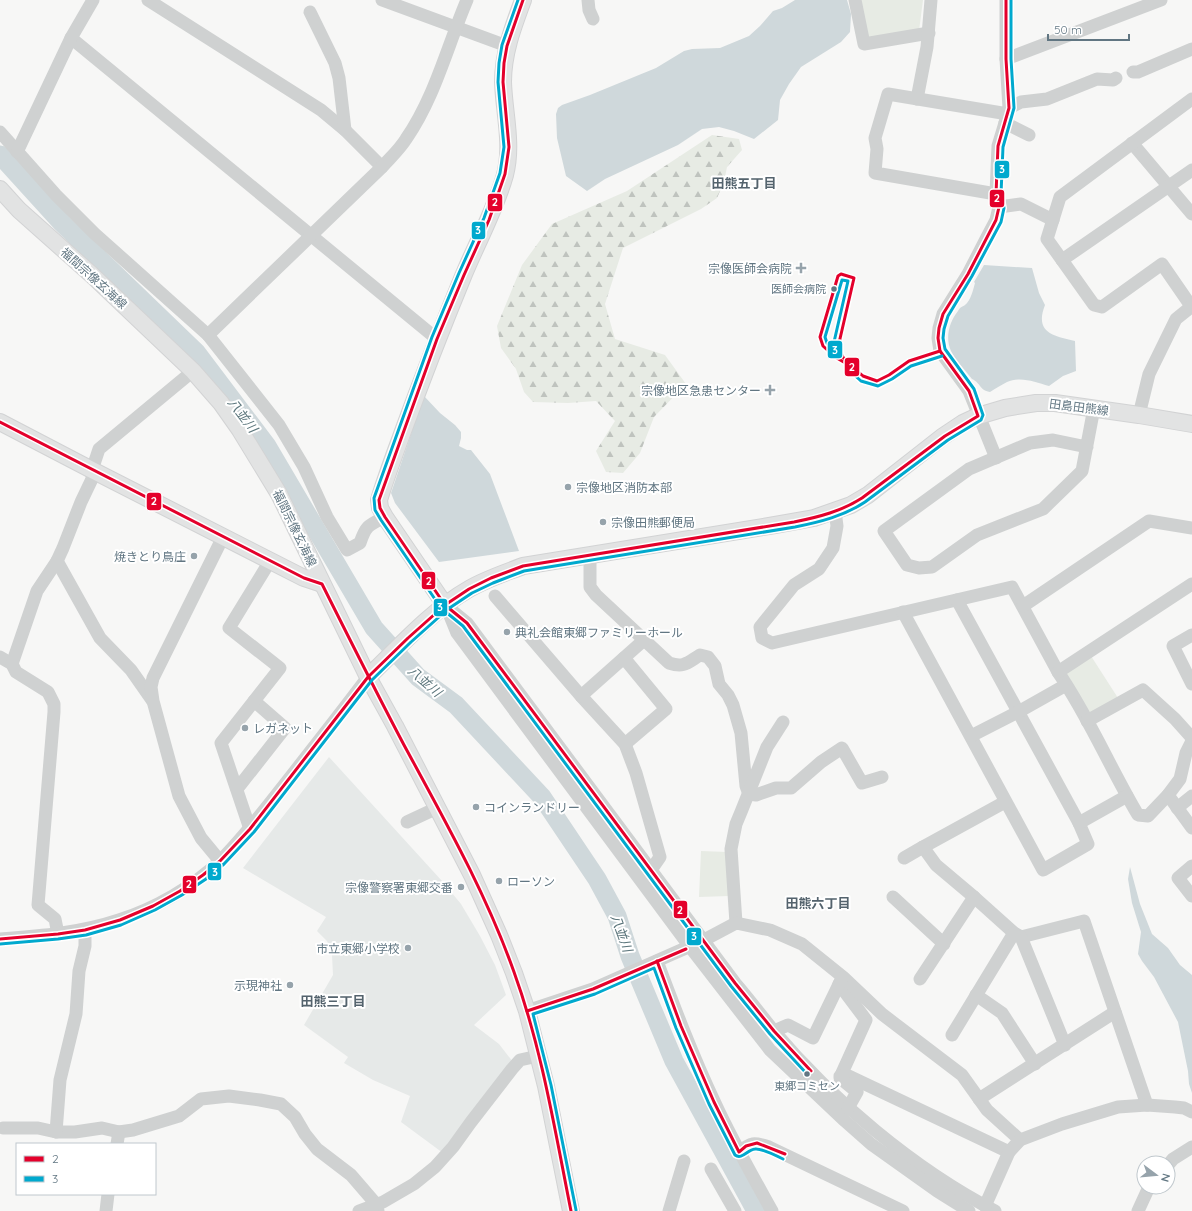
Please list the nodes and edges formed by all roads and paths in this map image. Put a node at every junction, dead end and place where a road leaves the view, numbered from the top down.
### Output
1 (93, 0) edge
2 (148, 0) edge
3 (382, 0) edge
4 (467, 0) edge
5 (523, 0) edge
6 (588, 0) edge
7 (855, 0) edge
8 (931, 0) edge
9 (1006, 0) edge
10 (1161, 0) edge
11 (310, 12) dead end
12 (593, 19) dead end
13 (455, 27) junction
14 (929, 33) junction
15 (71, 38) junction
16 (507, 46) junction
17 (1191, 53) edge
18 (1006, 59) junction
19 (1132, 72) dead end
20 (1116, 78) dead end
21 (917, 99) junction
22 (1192, 99) edge
23 (1007, 115) junction
24 (345, 130) junction
25 (0, 132) edge
26 (1029, 135) dead end
27 (1132, 143) junction
28 (17, 152) junction
29 (382, 167) junction
30 (1192, 170) edge
31 (1169, 187) junction
32 (0, 189) edge
33 (996, 194) junction
34 (1000, 207) junction
35 (1192, 214) edge
36 (1053, 220) junction
37 (311, 235) junction
38 (1062, 260) junction
39 (1192, 306) edge
40 (208, 335) junction
41 (437, 339) junction
42 (193, 371) junction
43 (1094, 408) junction
44 (1139, 415) junction
45 (978, 416) junction
46 (0, 422) edge
47 (1192, 424) edge
48 (1087, 447) junction
49 (996, 458) junction
50 (92, 470) junction
51 (835, 511) junction
52 (385, 517) junction
53 (1192, 518) edge
54 (1192, 529) edge
55 (223, 537) junction
56 (590, 556) junction
57 (56, 561) junction
58 (270, 561) junction
59 (322, 584) junction
60 (1192, 584) edge
61 (495, 596) dead end
62 (957, 600) junction
63 (445, 605) junction
64 (1023, 606) junction
65 (904, 612) junction
66 (1192, 635) edge
67 (644, 640) junction
68 (0, 656) edge
69 (624, 658) junction
70 (12, 664) junction
71 (1058, 672) junction
72 (368, 677) junction
73 (1066, 684) junction
74 (1192, 684) edge
75 (581, 696) junction
76 (153, 701) junction
77 (254, 701) junction
78 (1018, 712) junction
79 (1087, 721) junction
80 (783, 722) dead end
81 (971, 736) junction
82 (1192, 738) edge
83 (1192, 741) edge
84 (626, 744) junction
85 (882, 777) dead end
86 (237, 789) junction
87 (748, 794) junction
88 (1168, 795) junction
89 (1127, 796) junction
90 (1192, 796) edge
91 (1005, 802) junction
92 (437, 808) junction
93 (1177, 808) junction
94 (407, 822) dead end
95 (1079, 824) junction
96 (250, 828) junction
97 (1192, 828) edge
98 (923, 847) junction
99 (904, 858) dead end
100 (220, 861) junction
101 (1192, 866) edge
102 (651, 870) junction
103 (1192, 896) edge
104 (893, 897) dead end
105 (974, 897) junction
106 (736, 923) junction
107 (85, 930) junction
108 (58, 934) junction
109 (1017, 935) junction
110 (0, 939) edge
111 (704, 940) junction
112 (944, 944) junction
113 (690, 947) junction
114 (654, 962) junction
115 (920, 979) dead end
116 (841, 980) junction
117 (976, 995) junction
118 (526, 1011) junction
119 (1115, 1012) junction
120 (774, 1031) junction
121 (952, 1035) dead end
122 (1065, 1045) junction
123 (538, 1056) junction
124 (1034, 1064) junction
125 (842, 1073) junction
126 (979, 1099) junction
127 (1147, 1105) junction
128 (848, 1108) junction
129 (1192, 1112) edge
130 (3, 1128) dead end
131 (56, 1132) junction
132 (118, 1138) edge
133 (1020, 1140) junction
134 (1192, 1147) edge
135 (739, 1152) junction
136 (1009, 1152) junction
137 (1176, 1157) edge
138 (684, 1161) dead end
139 (711, 1169) dead end
140 (108, 1195) edge
141 (1145, 1195) edge
142 (377, 1208) edge
143 (990, 1208) edge
144 (106, 1211) edge
145 (359, 1211) edge
146 (571, 1211) edge
147 (669, 1211) edge
148 (735, 1211) edge
149 (772, 1211) edge
150 (903, 1211) edge
151 (969, 1211) edge
152 (1138, 1211) edge

1 - 15 street
2 - 24 street
3 - 13 street
4 - 13 street
5 - 16 main road
6 - 12 street
7 - 14 street
8 - 14 street
9 - 18 street
10 - 18 street
11 - 24 street
13 - 16 street
13 - 29 street
14 - 21 street
15 - 28 street
15 - 37 street
16 - 41 main road
17 - 19 street
18 - 23 street
20 - 23 street
21 - 23 street
21 - 33 street
22 - 27 street
23 - 26 street
23 - 33 street
24 - 29 street
25 - 28 street
27 - 31 street
27 - 36 street
28 - 40 street
29 - 37 street
30 - 31 street
31 - 35 street
31 - 38 street
32 - 42 main road, 福間宗像玄海線
33 - 34 street
34 - 36 street
34 - 45 street
36 - 38 street
37 - 40 street
37 - 41 street
38 - 39 street
39 - 44 street
40 - 52 street
41 - 52 main road
42 - 50 street
42 - 59 main road, 福間宗像玄海線
43 - 44 main road, 田島田熊線
43 - 45 main road, 田島田熊線
43 - 48 street
44 - 47 main road, 田島田熊線
45 - 49 street
45 - 51 main road, 田島田熊線
46 - 50 main road
48 - 49 street
48 - 49 street
50 - 55 main road
50 - 57 street
51 - 56 main road, 田島田熊線
51 - 65 street
52 - 63 main road
53 - 54 street
54 - 64 street
55 - 58 main road
55 - 76 street
56 - 63 main road, 田島田熊線
56 - 67 street
57 - 70 street
57 - 76 street
58 - 59 main road
58 - 77 street
59 - 72 main road, 福間宗像玄海線
60 - 71 street
61 - 75 street
62 - 64 street
62 - 65 street
62 - 78 street
63 - 72 main road, 田島田熊線
63 - 102 street
63 - 113 street
64 - 71 street
65 - 81 street
66 - 74 street
67 - 69 street
67 - 87 street
68 - 70 street
69 - 75 street
69 - 84 street
70 - 108 street
71 - 73 street
72 - 92 main road, 福間宗像玄海線
72 - 96 street
73 - 78 street
73 - 79 street
75 - 84 street
76 - 100 street
77 - 86 street
77 - 86 street
78 - 81 street
78 - 95 street
79 - 82 street
79 - 89 street
80 - 87 street
81 - 91 street
83 - 88 street
84 - 102 street
85 - 87 street
86 - 96 street
87 - 106 street
88 - 89 street
88 - 93 street
89 - 95 street
90 - 93 street
91 - 95 street
91 - 98 street
92 - 94 street
92 - 118 main road, 福間宗像玄海線
93 - 97 street
96 - 100 street
98 - 99 street
98 - 105 street
100 - 107 street
101 - 103 street
102 - 111 street
104 - 112 street
105 - 109 street
105 - 112 street
106 - 111 street
106 - 116 street
107 - 108 street
107 - 131 street
108 - 110 street
109 - 117 street
109 - 119 street
109 - 122 street
111 - 113 street
111 - 120 street
112 - 115 street
113 - 114 street
113 - 151 street
114 - 118 street
114 - 135 street
116 - 120 street
116 - 125 street
116 - 126 street
117 - 121 street
117 - 124 street
118 - 123 main road, 福間宗像玄海線
119 - 122 street
119 - 127 street
120 - 128 street
122 - 124 street
123 - 142 street
123 - 146 main road, 福間宗像玄海線
124 - 126 street
125 - 128 street
125 - 136 street
126 - 133 street
127 - 129 street
127 - 133 street
128 - 143 street
130 - 131 street
131 - 132 street
132 - 142 street
133 - 136 street
134 - 137 street
135 - 149 street
135 - 150 street
136 - 143 street
138 - 147 street
139 - 148 street
140 - 144 street
141 - 152 street
142 - 145 street

